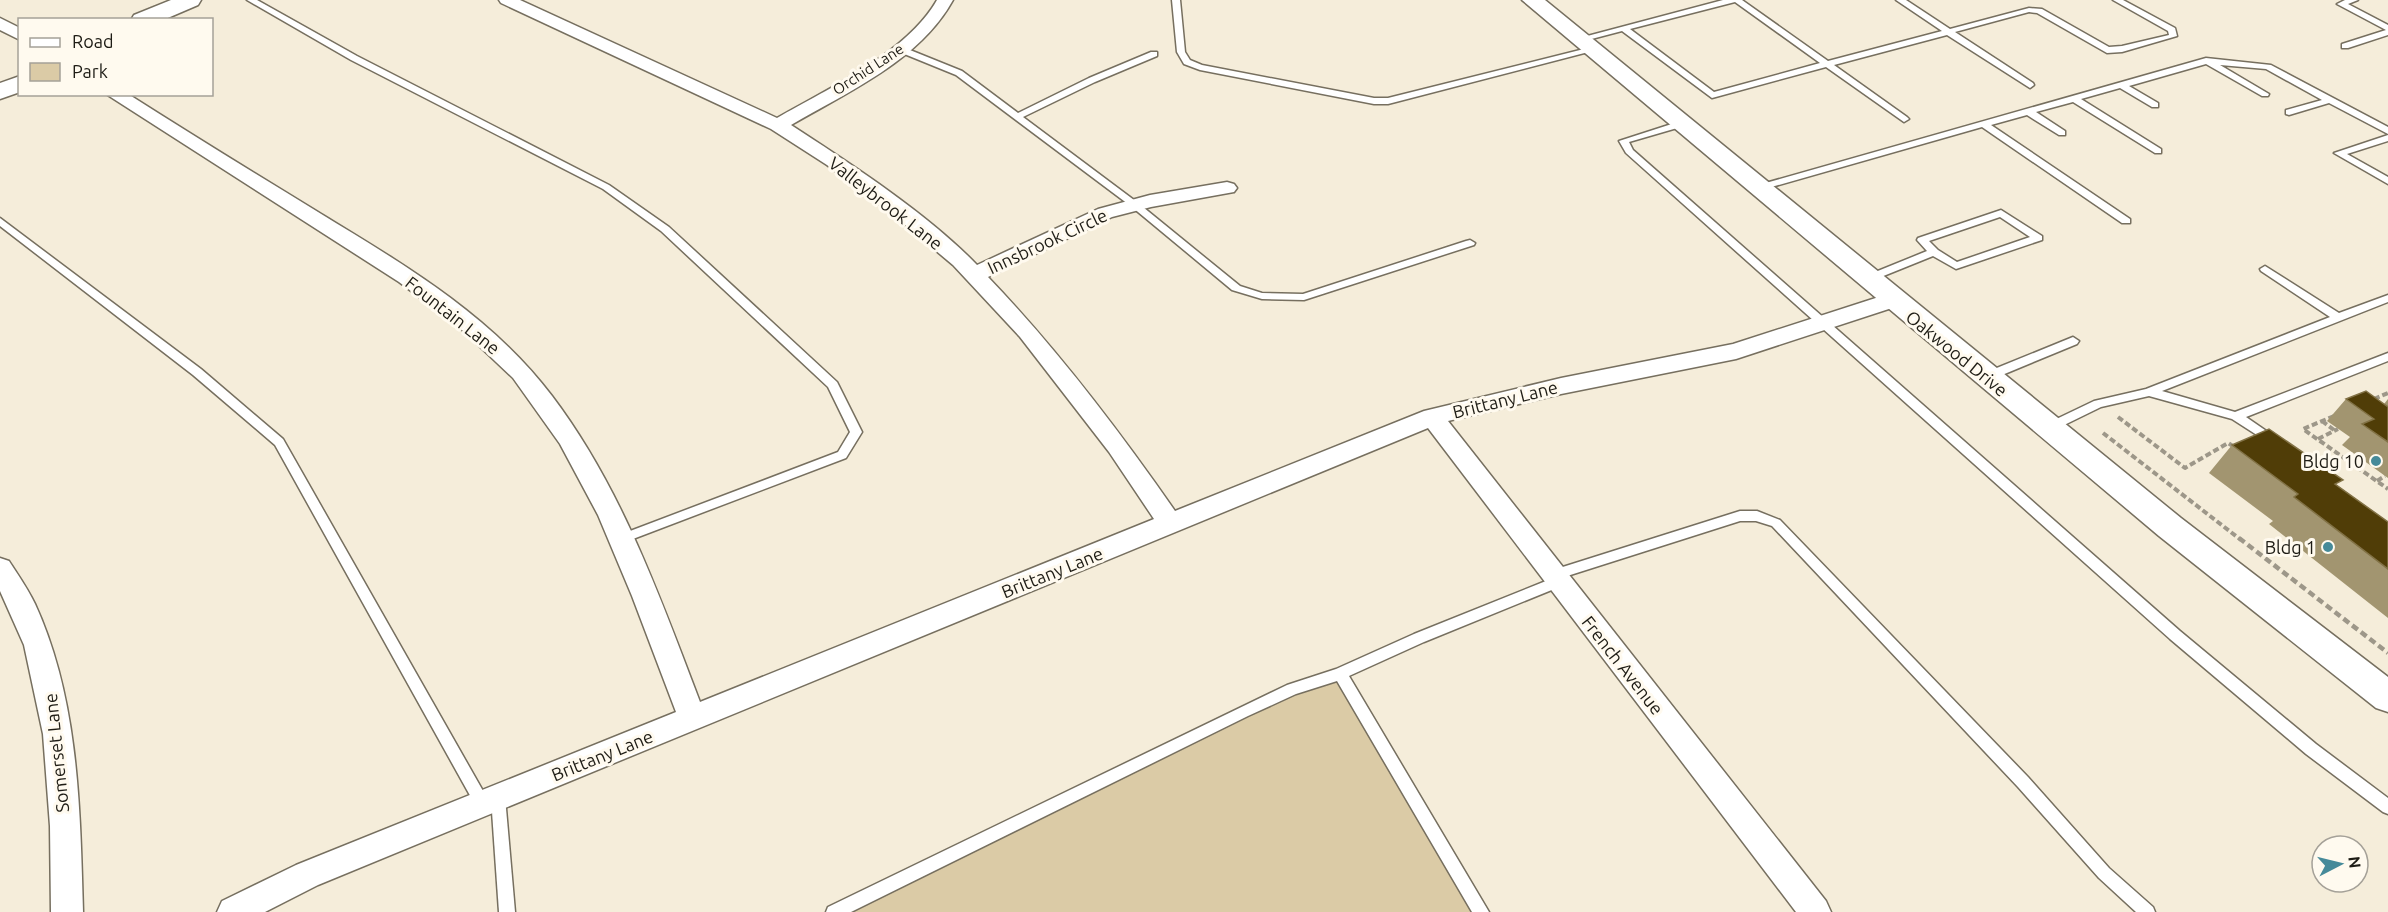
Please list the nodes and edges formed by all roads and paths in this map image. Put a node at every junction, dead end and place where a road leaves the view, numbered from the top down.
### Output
1 (190, 0) edge
2 (251, 0) edge
3 (507, 0) edge
4 (945, 0) edge
5 (1176, 0) edge
6 (1532, 0) edge
7 (1733, 0) edge
8 (1737, 0) edge
9 (1900, 0) edge
10 (2117, 0) edge
11 (2354, 0) edge
12 (147, 18) edge
13 (0, 23) edge
14 (1624, 28) junction
15 (2388, 30) edge
16 (1946, 32) junction
17 (18, 34) edge
18 (1586, 44) junction
19 (2345, 46) dead end
20 (900, 49) junction
21 (1154, 54) dead end
22 (2206, 61) junction
23 (1827, 64) junction
24 (18, 66) edge
25 (0, 69) edge
26 (18, 84) edge
27 (2120, 84) junction
28 (2030, 85) dead end
29 (0, 92) edge
30 (2265, 94) dead end
31 (118, 96) edge
32 (2073, 98) junction
33 (2331, 100) junction
34 (2155, 105) dead end
35 (2028, 111) junction
36 (2289, 112) dead end
37 (1016, 117) junction
38 (1904, 120) dead end
39 (1681, 124) junction
40 (1983, 124) junction
41 (778, 125) junction
42 (2388, 130) edge
43 (2062, 133) dead end
44 (2388, 138) edge
45 (2157, 151) dead end
46 (2388, 181) edge
47 (1227, 188) dead end
48 (1758, 188) junction
49 (1135, 205) junction
50 (0, 221) edge
51 (2126, 221) dead end
52 (1470, 243) dead end
53 (1935, 252) junction
54 (2265, 269) dead end
55 (974, 275) junction
56 (1867, 279) junction
57 (2388, 298) edge
58 (1893, 300) junction
59 (2339, 318) junction
60 (1820, 322) junction
61 (2073, 340) dead end
62 (2388, 357) edge
63 (1986, 377) junction
64 (2149, 392) junction
65 (2388, 393) edge
66 (2371, 401) edge
67 (2342, 413) dead end
68 (2114, 414) dead end
69 (2236, 416) junction
70 (1432, 417) junction
71 (2321, 421) junction
72 (2049, 428) junction
73 (2100, 430) dead end
74 (2318, 439) junction
75 (2284, 449) edge
76 (2238, 450) edge
77 (2385, 476) dead end
78 (2377, 481) junction
79 (2388, 489) edge
80 (1171, 524) junction
81 (621, 538) junction
82 (0, 568) edge
83 (1557, 578) junction
84 (2388, 653) edge
85 (1340, 674) junction
86 (2388, 697) edge
87 (692, 718) junction
88 (490, 800) junction
89 (2388, 807) edge
90 (67, 912) edge
91 (233, 912) edge
92 (507, 912) edge
93 (834, 912) edge
94 (1481, 912) edge
95 (1815, 912) edge
96 (2147, 912) edge

1 - 12 main road
2 - 81 lane
3 - 41 street, Valleybrook Lane
4 - 20 street, Orchid Lane
5 - 18 lane
6 - 18 street, Oakwood Drive
7 - 14 lane
8 - 23 lane
9 - 16 lane
10 - 16 lane
11 - 15 lane
13 - 17 street
14 - 18 lane
14 - 23 lane
15 - 19 lane
16 - 23 lane
16 - 28 lane
18 - 39 street, Oakwood Drive
20 - 37 lane
20 - 41 street, Orchid Lane
21 - 37 lane
22 - 27 lane
22 - 30 lane
22 - 33 lane
23 - 38 lane
24 - 25 main road
26 - 29 main road
27 - 32 lane
27 - 34 lane
31 - 81 street, Fountain Lane
32 - 35 lane
32 - 45 lane
33 - 36 lane
33 - 42 lane
35 - 40 lane
35 - 43 lane
37 - 49 lane
39 - 48 street, Oakwood Drive
39 - 60 lane
40 - 48 lane
40 - 51 lane
41 - 55 street, Valleybrook Lane
44 - 46 lane
47 - 49 street, Innsbrook Circle
48 - 56 street, Oakwood Drive
49 - 52 lane
49 - 55 street, Innsbrook Circle
50 - 88 lane
53 - 53 lane
53 - 56 lane
54 - 59 lane
55 - 80 street, Valleybrook Lane
56 - 58 street, Oakwood Drive
57 - 59 lane
58 - 60 street, Brittany Lane
58 - 63 street, Oakwood Drive
59 - 64 lane
60 - 70 street, Brittany Lane
60 - 89 lane
61 - 63 lane
62 - 69 lane
63 - 72 street, Oakwood Drive
64 - 69 lane
64 - 72 lane
65 - 66 path
67 - 71 path
68 - 76 path
69 - 75 lane
70 - 80 street, Brittany Lane
70 - 83 street, French Avenue
71 - 74 path
71 - 74 path
72 - 86 street, Oakwood Drive
73 - 84 path
74 - 78 path
77 - 78 path
78 - 79 path
80 - 87 street, Brittany Lane
81 - 87 street, Fountain Lane
82 - 90 street, Somerset Lane
83 - 85 lane
83 - 95 street, French Avenue
83 - 96 lane
85 - 93 lane
85 - 94 lane
87 - 88 street, Brittany Lane
88 - 91 street, Brittany Lane
88 - 92 lane

